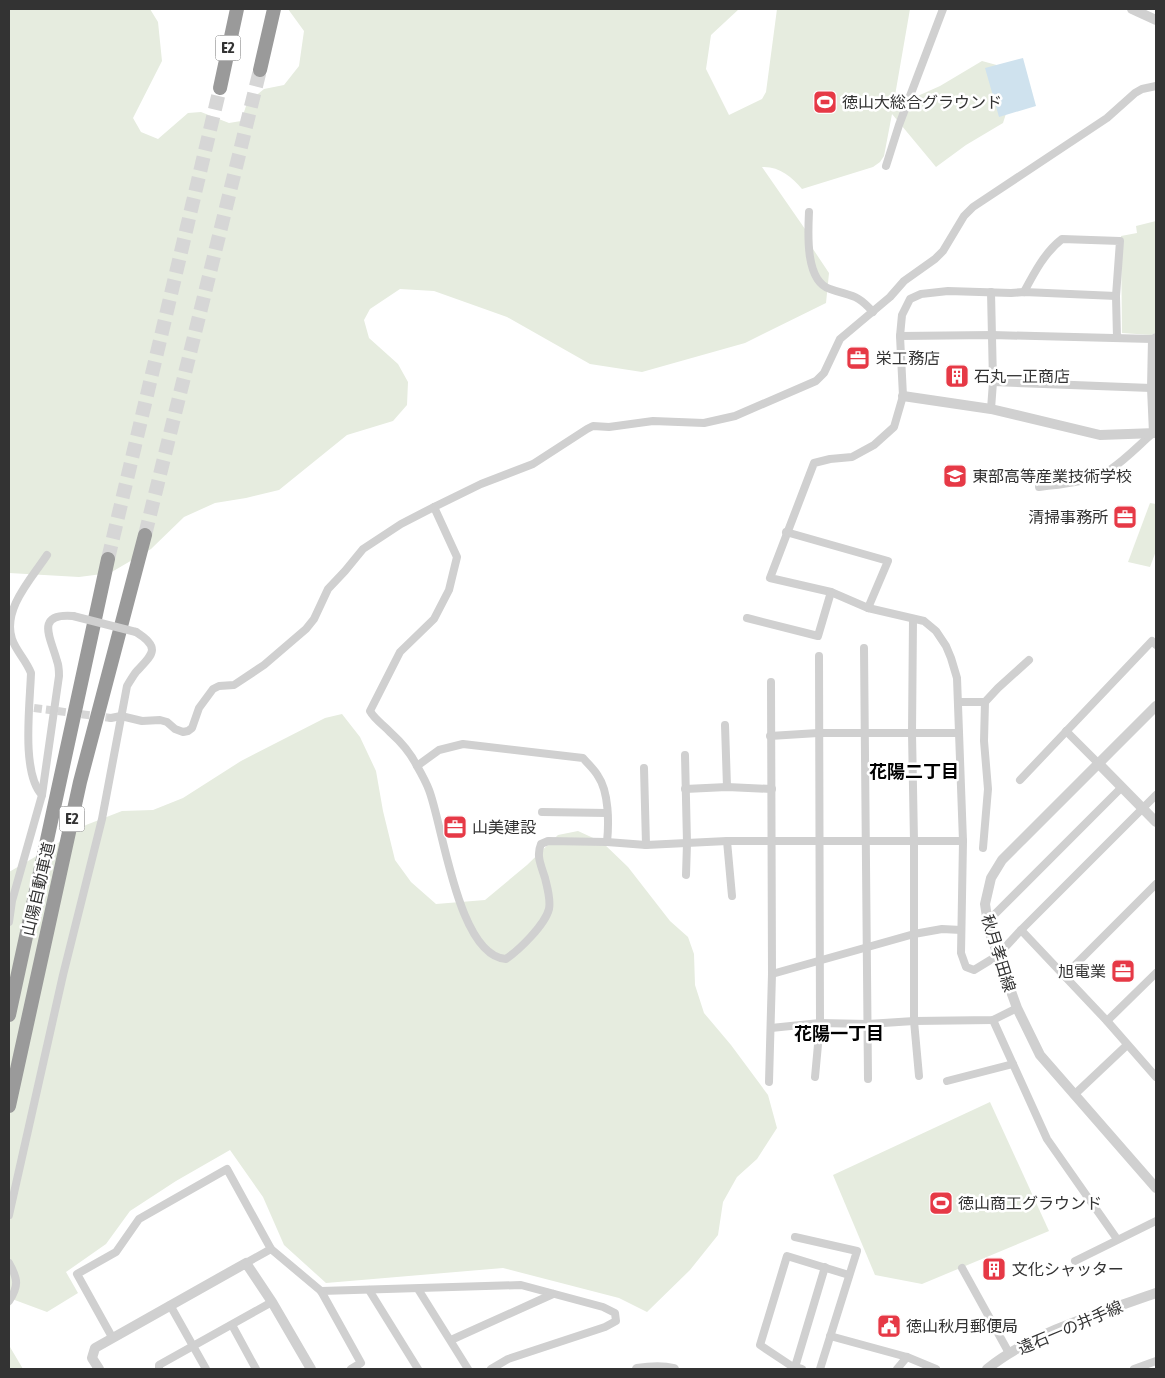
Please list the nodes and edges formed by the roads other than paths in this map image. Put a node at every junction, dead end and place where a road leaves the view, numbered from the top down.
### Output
1 (237, 9) edge
2 (274, 9) edge
3 (943, 9) edge
4 (1132, 9) edge
5 (1156, 20) edge
6 (260, 70) tunnel mouth
7 (1156, 86) edge
8 (220, 88) tunnel mouth
9 (886, 166) dead end
10 (809, 212) dead end
11 (991, 292) junction
12 (1024, 292) junction
13 (1116, 296) junction
14 (873, 312) junction
15 (992, 335) junction
16 (900, 336) junction
17 (1117, 338) junction
18 (1154, 338) edge
19 (993, 382) junction
20 (1151, 388) junction
21 (903, 396) junction
22 (992, 409) junction
23 (1154, 433) edge
24 (1039, 487) dead end
25 (434, 508) junction
26 (786, 532) junction
27 (145, 534) tunnel mouth
28 (47, 555) dead end
29 (108, 559) tunnel mouth
30 (831, 592) junction
31 (868, 608) junction
32 (747, 618) dead end
33 (913, 619) junction
34 (1156, 645) edge
35 (864, 648) dead end
36 (819, 656) dead end
37 (1029, 660) dead end
38 (771, 682) dead end
39 (958, 702) junction
40 (985, 702) junction
41 (1156, 706) edge
42 (121, 716) junction
43 (111, 718) tunnel mouth
44 (725, 725) dead end
45 (1066, 731) junction
46 (818, 733) junction
47 (912, 733) junction
48 (959, 733) junction
49 (865, 734) junction
50 (770, 736) junction
51 (684, 754) dead end
52 (1099, 764) junction
53 (417, 766) junction
54 (644, 768) dead end
55 (1020, 780) dead end
56 (727, 787) junction
57 (1122, 788) junction
58 (685, 789) junction
59 (772, 789) junction
60 (42, 795) junction
61 (1156, 795) edge
62 (1143, 808) junction
63 (542, 812) dead end
64 (608, 813) junction
65 (1156, 822) edge
66 (866, 840) junction
67 (728, 841) junction
68 (914, 841) junction
69 (963, 841) junction
70 (606, 842) junction
71 (772, 842) junction
72 (818, 842) junction
73 (688, 843) junction
74 (646, 845) junction
75 (983, 848) dead end
76 (686, 875) dead end
77 (1156, 884) edge
78 (732, 896) dead end
79 (9, 922) edge
80 (987, 922) junction
81 (961, 930) junction
82 (1021, 930) junction
83 (914, 934) junction
84 (867, 948) junction
85 (997, 956) junction
86 (819, 960) junction
87 (772, 974) junction
88 (1156, 974) edge
89 (1064, 976) junction
90 (1017, 1008) junction
91 (9, 1015) edge
92 (993, 1020) junction
93 (914, 1021) junction
94 (1107, 1021) junction
95 (820, 1023) junction
96 (868, 1024) junction
97 (771, 1028) junction
98 (1127, 1045) junction
99 (1013, 1064) junction
100 (919, 1076) dead end
101 (815, 1077) dead end
102 (1156, 1077) edge
103 (868, 1079) dead end
104 (947, 1081) dead end
105 (769, 1082) dead end
106 (1074, 1096) junction
107 (9, 1106) edge
108 (1156, 1188) edge
109 (9, 1215) edge
110 (1156, 1221) edge
111 (795, 1237) dead end
112 (1117, 1239) junction
113 (271, 1249) junction
114 (1075, 1260) dead end
115 (9, 1263) edge
116 (246, 1263) junction
117 (825, 1267) junction
118 (962, 1268) dead end
119 (849, 1275) junction
120 (418, 1289) junction
121 (369, 1290) junction
122 (321, 1292) junction
123 (1156, 1293) edge
124 (554, 1294) junction
125 (9, 1301) edge
126 (272, 1302) junction
127 (170, 1305) junction
128 (232, 1325) junction
129 (830, 1336) junction
130 (112, 1337) junction
131 (451, 1340) junction
132 (193, 1346) junction
133 (1009, 1353) junction
134 (907, 1358) junction
135 (1156, 1361) edge
136 (799, 1368) edge
137 (99, 1369) edge
138 (158, 1369) edge
139 (206, 1369) edge
140 (256, 1369) edge
141 (311, 1369) edge
142 (351, 1369) edge
143 (418, 1369) edge
144 (468, 1369) edge
145 (491, 1369) edge
146 (637, 1369) edge
147 (674, 1369) edge
148 (820, 1369) edge
149 (897, 1369) edge
150 (936, 1369) edge
151 (988, 1369) edge
152 (1134, 1369) edge

1 - 8 highway, E2
2 - 6 highway, E2
3 - 9 street
4 - 5 street
7 - 14 street
10 - 14 street
11 - 12 street
11 - 15 street
11 - 16 street
12 - 13 street
12 - 13 street
13 - 17 street
14 - 25 street
15 - 16 street
15 - 17 street
15 - 19 street
16 - 21 street
17 - 18 street
18 - 20 street
19 - 20 street
19 - 22 street
20 - 23 street
21 - 22 street
21 - 26 street
22 - 23 street
23 - 24 street
25 - 42 street
25 - 53 street
26 - 30 street
26 - 31 street
27 - 107 highway, 山陽自動車道 / E2
28 - 60 street
29 - 91 highway, 山陽自動車道 / E2
30 - 31 street
30 - 32 street
31 - 33 street
33 - 39 street
33 - 47 street
34 - 45 street
35 - 49 street
36 - 46 street
37 - 40 street
38 - 50 street
39 - 40 street
39 - 48 street
40 - 75 street
41 - 52 street, 秋月孝田線
42 - 43 street
42 - 60 street, bridge
42 - 109 street
44 - 56 street
45 - 52 street
45 - 55 street
46 - 49 street
46 - 50 street
46 - 72 street
47 - 48 street
47 - 49 street
47 - 68 street
48 - 69 street
49 - 66 street
50 - 59 street
51 - 58 street
52 - 57 street
52 - 80 street, 秋月孝田線
53 - 64 street
53 - 70 street
54 - 74 street
56 - 58 street
56 - 59 street
57 - 62 street
57 - 80 street
58 - 73 street
59 - 71 street
60 - 79 street
61 - 62 street
62 - 65 street
62 - 82 street
63 - 64 street
64 - 70 street
66 - 68 street
66 - 72 street
66 - 84 street
67 - 71 street
67 - 73 street
67 - 78 street
68 - 69 street
68 - 83 street
69 - 81 street
70 - 74 street
71 - 72 street
71 - 87 street
72 - 86 street
73 - 74 street
73 - 76 street
77 - 89 street
80 - 85 street, 秋月孝田線
81 - 83 street
81 - 85 street
82 - 85 street
82 - 89 street
83 - 84 street
83 - 93 street
84 - 86 street
84 - 96 street
85 - 90 street, 秋月孝田線
86 - 87 street
86 - 95 street
87 - 97 street
88 - 94 street
89 - 94 street
90 - 92 street
90 - 106 street, 秋月孝田線
92 - 93 street
92 - 99 street
93 - 96 street
93 - 100 street
94 - 98 street
95 - 96 street
95 - 97 street
95 - 101 street
96 - 103 street
97 - 105 street
98 - 102 street
98 - 106 street
99 - 104 street
99 - 112 street
106 - 108 street, 秋月孝田線
110 - 112 street
111 - 119 street
112 - 114 street
113 - 116 street
113 - 122 street
113 - 130 street
115 - 125 street
116 - 126 street
116 - 127 street
117 - 119 street
117 - 136 street
117 - 136 street
118 - 133 street
119 - 129 street
120 - 121 street
120 - 124 street
120 - 131 street
121 - 122 street
121 - 143 street
122 - 142 street
123 - 133 street, 遠石一の井手線
124 - 131 street
124 - 145 street
126 - 128 street
126 - 141 street
127 - 130 street
127 - 132 street
128 - 132 street
128 - 140 street
129 - 134 street
129 - 148 street
130 - 137 street
131 - 144 street
132 - 138 street
132 - 139 street
133 - 151 street, 遠石一の井手線
134 - 149 street
134 - 150 street
135 - 152 street
146 - 147 street

